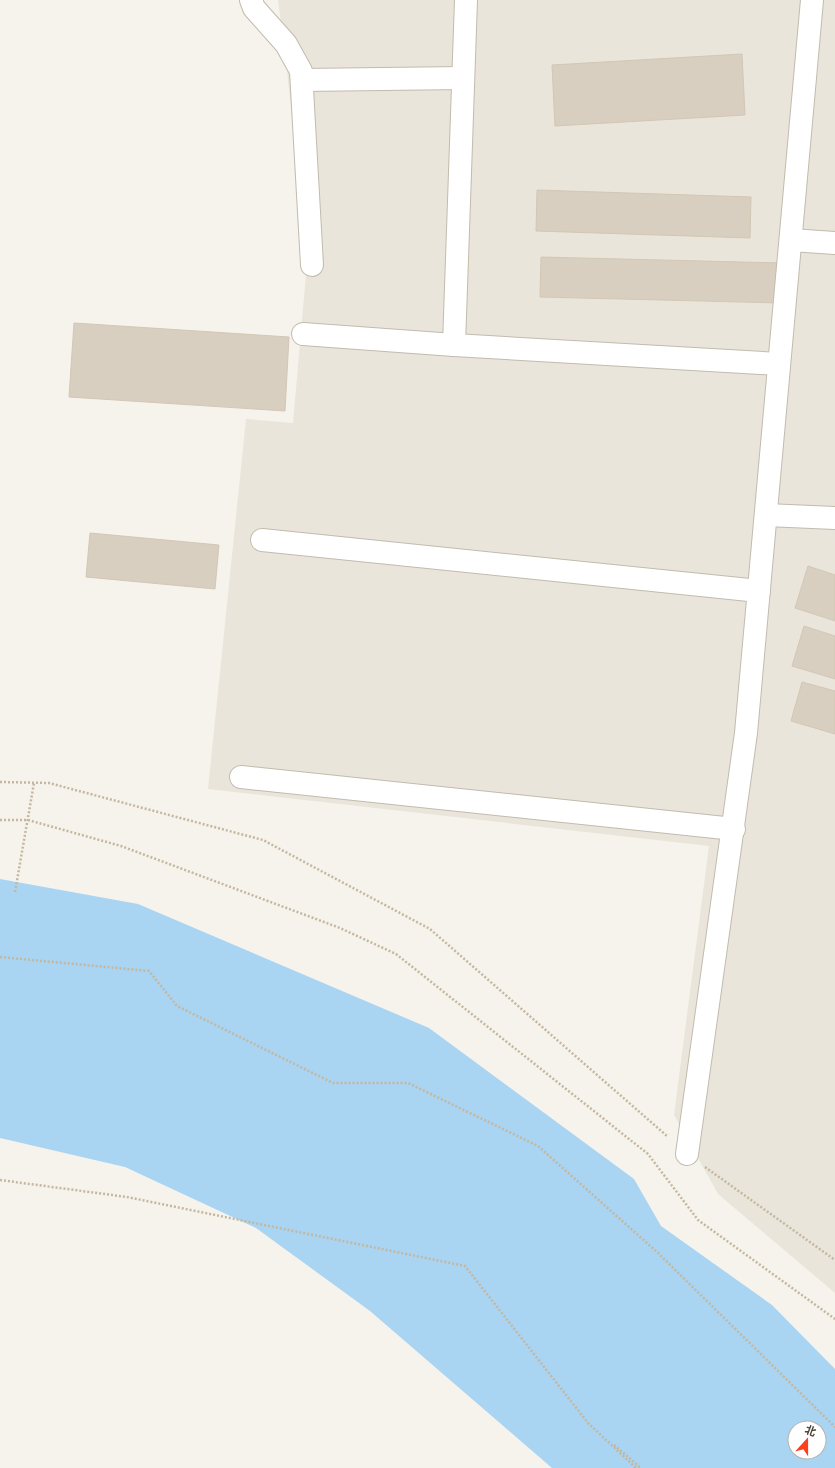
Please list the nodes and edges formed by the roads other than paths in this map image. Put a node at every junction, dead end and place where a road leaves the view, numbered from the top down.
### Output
1 (251, 0) edge
2 (466, 0) edge
3 (812, 0) edge
4 (463, 78) junction
5 (302, 80) junction
6 (790, 240) junction
7 (835, 243) edge
8 (312, 265) dead end
9 (303, 334) dead end
10 (454, 345) junction
11 (779, 364) junction
12 (766, 515) junction
13 (835, 518) edge
14 (262, 540) dead end
15 (759, 591) junction
16 (241, 777) dead end
17 (734, 828) junction
18 (687, 1154) road end

1 - 5 street
2 - 4 street
3 - 6 street
4 - 5 street
4 - 10 street
5 - 8 street
6 - 7 street
6 - 11 street
9 - 10 street
10 - 11 street
11 - 12 street
12 - 13 street
12 - 15 street
14 - 15 street
15 - 17 street
16 - 17 street
17 - 18 street

